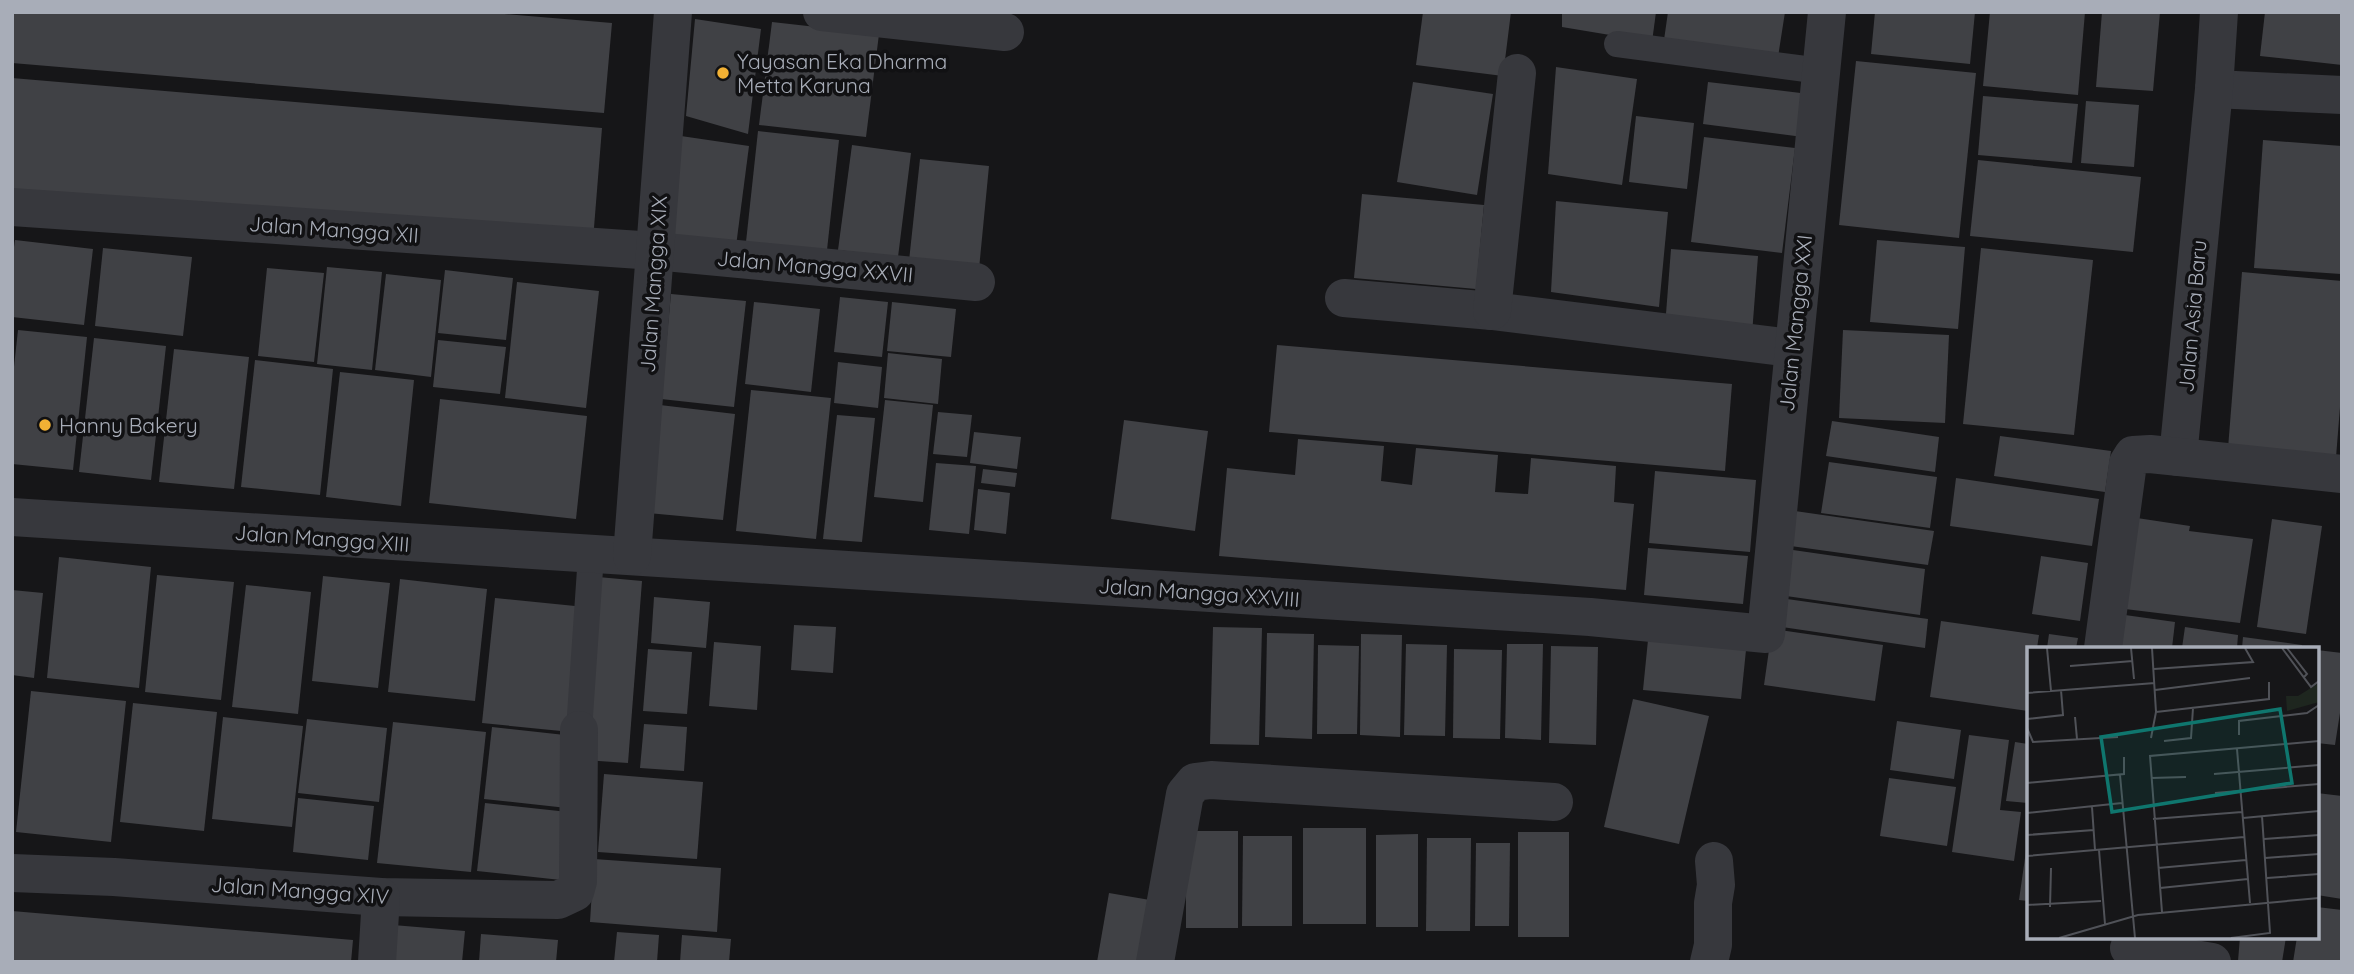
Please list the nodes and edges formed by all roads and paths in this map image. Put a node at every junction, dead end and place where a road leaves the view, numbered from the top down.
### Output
1 (673, 12) edge
2 (822, 12) edge
3 (1827, 12) edge
4 (2219, 12) edge
5 (1005, 32) dead end
6 (1617, 44) dead end
7 (1821, 71) junction
8 (1517, 73) dead end
9 (2214, 89) junction
10 (2342, 95) edge
11 (12, 206) edge
12 (655, 251) junction
13 (976, 282) dead end
14 (1344, 298) dead end
15 (1492, 311) junction
16 (1792, 348) junction
17 (2179, 457) junction
18 (2342, 474) edge
19 (12, 517) edge
20 (591, 555) junction
21 (632, 556) junction
22 (1766, 634) joint
23 (2103, 647) edge
24 (579, 730) joint
25 (1554, 802) dead end
26 (1714, 861) dead end
27 (12, 873) edge
28 (381, 897) junction
29 (2129, 948) dead end
30 (377, 962) edge
31 (1155, 962) edge
32 (1709, 962) edge
33 (2211, 962) edge

1 - 12 street, Jalan Mangga XIX
2 - 5 street
3 - 7 street, Jalan Mangga XXI
4 - 9 street, Jalan Asia Baru
6 - 7 lane
7 - 16 street, Jalan Mangga XXI
8 - 15 street
9 - 10 street
9 - 17 street, Jalan Asia Baru
11 - 12 street, Jalan Mangga XII
12 - 13 street, Jalan Mangga XXVII
12 - 21 street, Jalan Mangga XIX
14 - 15 street
15 - 16 street
16 - 22 street, Jalan Mangga XXI
17 - 18 street
17 - 23 street
19 - 20 street, Jalan Mangga XIII
20 - 21 street, Jalan Mangga XIII
20 - 24 lane
21 - 22 street, Jalan Mangga XXVIII
24 - 28 street, Jalan Mangga XIV
25 - 31 street
26 - 32 street
27 - 28 street, Jalan Mangga XIV
28 - 30 street
29 - 33 street

